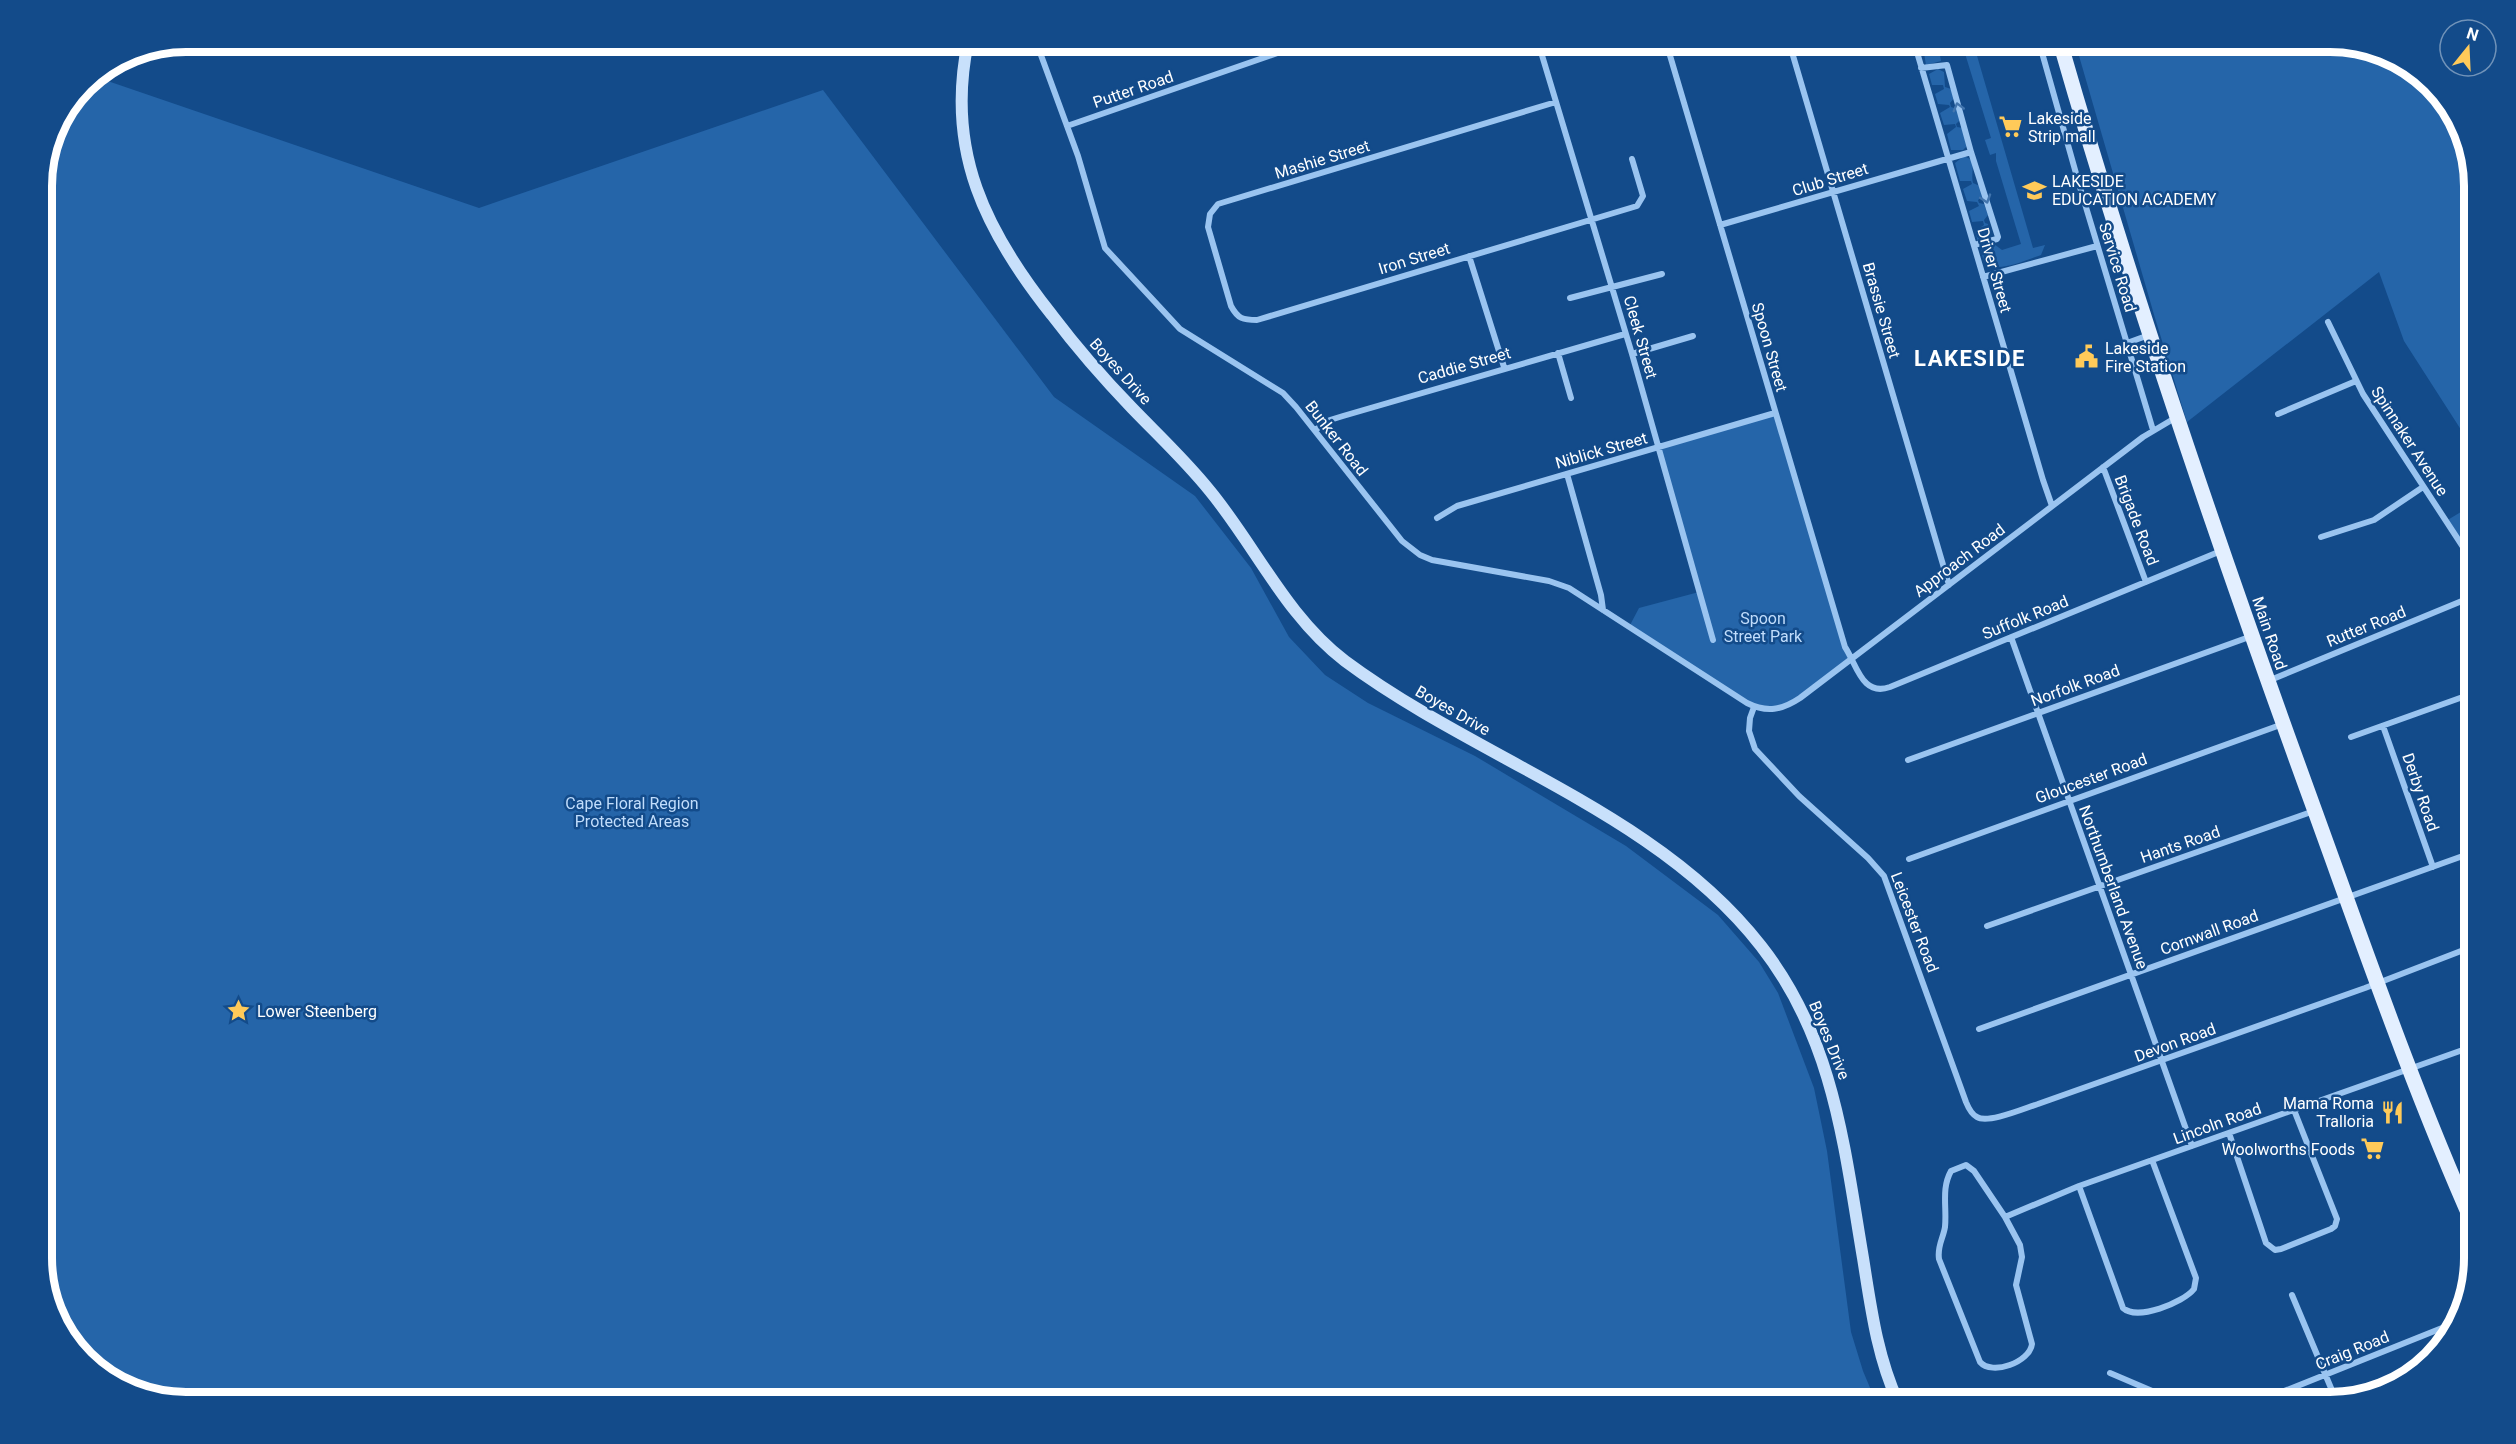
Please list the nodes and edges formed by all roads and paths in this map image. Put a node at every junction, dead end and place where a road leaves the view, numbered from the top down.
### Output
1 (1279, 52) edge
2 (1541, 52) edge
3 (1669, 52) edge
4 (1792, 52) edge
5 (1917, 52) edge
6 (2042, 52) edge
7 (2063, 52) edge
8 (966, 53) edge
9 (1040, 53) edge
10 (1922, 68) junction
11 (1556, 102) junction
12 (1067, 126) junction
13 (1967, 153) junction
14 (1948, 158) junction
15 (1632, 159) dead end
16 (1833, 192) junction
17 (1593, 220) junction
18 (1720, 225) junction
19 (1974, 245) junction
20 (2097, 246) junction
21 (1469, 256) junction
22 (1662, 274) dead end
23 (1983, 277) junction
24 (1612, 287) junction
25 (1570, 298) dead end
26 (1243, 320) joint
27 (2328, 322) dead end
28 (1625, 334) junction
29 (2150, 335) junction
30 (1693, 336) dead end
31 (2127, 343) junction
32 (1558, 353) junction
33 (1632, 354) junction
34 (1504, 367) junction
35 (2356, 381) junction
36 (1571, 398) dead end
37 (1775, 413) junction
38 (2278, 414) dead end
39 (2176, 418) junction
40 (1314, 430) junction
41 (2153, 430) junction
42 (1658, 448) junction
43 (2103, 467) junction
44 (1567, 474) junction
45 (2423, 487) junction
46 (2052, 506) junction
47 (1437, 518) dead end
48 (2321, 537) dead end
49 (2463, 547) edge
50 (2223, 551) junction
51 (2146, 582) junction
52 (1949, 585) junction
53 (2463, 600) edge
54 (1603, 610) junction
55 (2252, 636) junction
56 (2011, 637) junction
57 (1713, 640) dead end
58 (1852, 658) junction
59 (2268, 681) junction
60 (2463, 697) edge
61 (1754, 707) junction
62 (2037, 713) junction
63 (2283, 724) junction
64 (2383, 726) junction
65 (2351, 737) dead end
66 (1908, 760) dead end
67 (2069, 800) junction
68 (2315, 811) junction
69 (2464, 856) edge
70 (1909, 859) dead end
71 (2433, 867) junction
72 (2100, 886) junction
73 (2346, 897) junction
74 (1987, 926) dead end
75 (2464, 950) edge
76 (2131, 974) junction
77 (2377, 982) junction
78 (1979, 1029) dead end
79 (2464, 1050) edge
80 (2162, 1061) junction
81 (2409, 1070) junction
82 (2294, 1110) junction
83 (1979, 1119) joint
84 (2229, 1133) junction
85 (2192, 1146) junction
86 (2152, 1160) junction
87 (2079, 1186) junction
88 (2464, 1203) edge
89 (2005, 1216) junction
90 (2292, 1296) dead end
91 (2445, 1327) edge
92 (2110, 1373) dead end
93 (2326, 1375) junction
94 (1894, 1392) edge
95 (2155, 1392) edge
96 (2283, 1392) edge
97 (2333, 1392) edge

1 - 12 street, Putter Road
2 - 11 street, Cleek Street
3 - 18 street, Spoon Street
4 - 16 street, Brassie Street
5 - 10 street, Driver Street
6 - 20 street, Service Road
7 - 29 main road, Main Road
8 - 94 main road, Boyes Drive
9 - 12 street, Bunker Road
13 -> 10 street
10 - 14 street, Driver Street
11 - 17 street, Cleek Street
11 - 26 street, Mashie Street
12 - 40 street, Bunker Road
13 - 14 street, Club Street
13 -> 19 street
14 - 16 street, Club Street
14 - 19 street, Driver Street
15 - 17 street, Iron Street
16 - 18 street, Club Street
16 - 52 street, Brassie Street
17 - 21 street, Iron Street
17 - 24 street, Cleek Street
18 - 37 street, Spoon Street
19 - 23 street, Driver Street
20 - 23 street
20 - 31 street, Service Road
21 - 26 street, Iron Street
21 - 34 street
22 - 24 street
23 - 46 street, Driver Street
24 - 25 street
24 - 28 street, Cleek Street
27 - 35 street, Spinnaker Avenue
28 - 32 street, Caddie Street
28 - 33 street, Cleek Street
29 - 31 street
29 - 39 main road, Main Road
30 - 33 street
31 - 41 street, Service Road
32 - 34 street, Caddie Street
32 - 36 street
33 - 42 street, Cleek Street
34 - 40 street, Caddie Street
35 - 38 street
35 - 45 street, Spinnaker Avenue
37 - 42 street, Niblick Street
37 - 58 street, Spoon Street
39 - 41 street, Approach Road
39 - 50 main road, Main Road
40 - 54 street, Bunker Road
41 - 43 street, Approach Road
42 - 44 street, Niblick Street
42 - 57 street, Cleek Street
43 - 46 street, Approach Road
43 - 51 street, Brigade Road
44 - 47 street, Niblick Street
44 - 54 street
45 - 48 street
45 - 49 street, Spinnaker Avenue
46 - 52 street, Approach Road
50 - 51 street, Suffolk Road
50 - 55 main road, Main Road
51 - 56 street, Suffolk Road
52 - 58 street, Approach Road
53 - 59 street, Rutter Road
54 - 61 street, Bunker Road
55 - 59 main road, Main Road
55 - 62 street, Norfolk Road
56 - 58 street, Suffolk Road
56 - 62 street, Northumberland Avenue
58 - 61 street, Approach Road
59 - 63 main road, Main Road
60 - 64 street
61 - 83 street, Leicester Road
62 - 66 street, Norfolk Road
62 - 67 street, Northumberland Avenue
63 - 67 street, Gloucester Road
63 - 68 main road, Main Road
64 - 65 street
64 - 71 street, Derby Road
67 - 70 street, Gloucester Road
67 - 72 street, Northumberland Avenue
68 - 72 street, Hants Road
68 - 73 main road, Main Road
69 - 71 street, Cornwall Road
71 - 73 street, Cornwall Road
72 - 74 street, Hants Road
72 - 76 street, Northumberland Avenue
73 - 76 street, Cornwall Road
73 - 77 main road, Main Road
75 - 77 street, Devon Road
76 - 78 street, Cornwall Road
76 - 80 street, Northumberland Avenue
77 - 80 street, Devon Road
77 - 81 main road, Main Road
79 - 81 street, Lincoln Road
80 - 83 street, Devon Road
80 - 85 street, Northumberland Avenue
81 - 82 street, Lincoln Road
81 - 88 main road, Main Road
82 - 84 street, Lincoln Road
82 - 84 street
84 - 85 street, Lincoln Road
85 - 86 street, Lincoln Road
86 - 87 street, Lincoln Road
86 - 87 street
87 - 89 street, Lincoln Road
89 - 89 street
90 - 93 street
91 - 93 street, Craig Road
92 - 95 street
93 - 96 street, Craig Road
93 - 97 street

